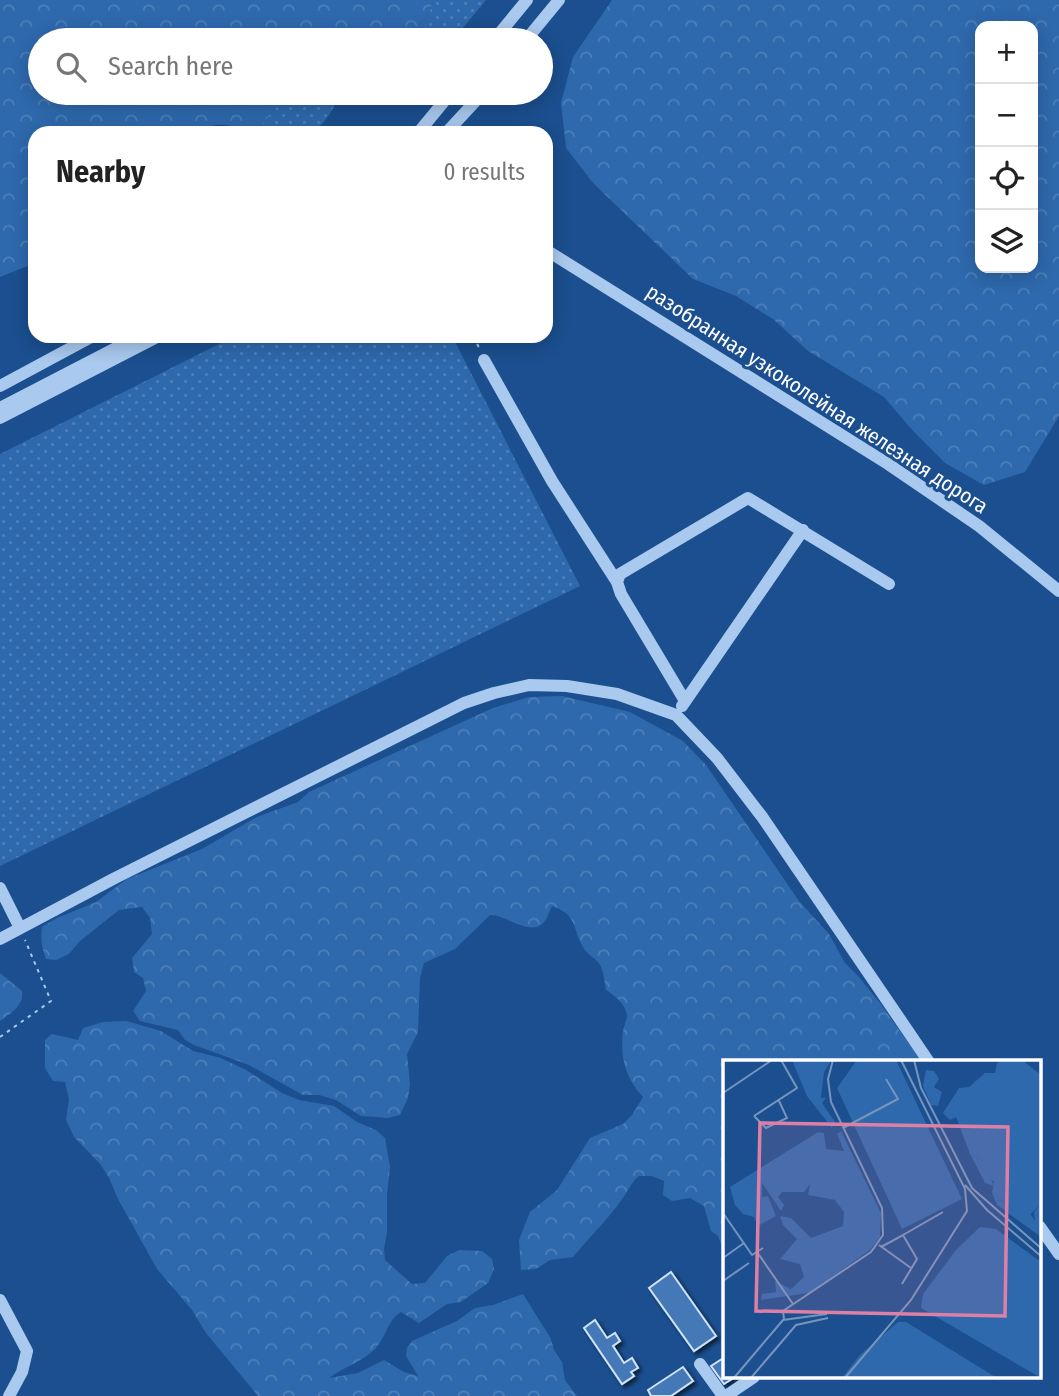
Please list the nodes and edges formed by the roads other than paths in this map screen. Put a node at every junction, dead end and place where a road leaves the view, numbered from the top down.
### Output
1 (527, 0) edge
2 (559, 0) edge
3 (504, 28) edge
4 (536, 28) edge
5 (441, 105) edge
6 (472, 105) edge
7 (424, 126) edge
8 (452, 126) edge
9 (553, 254) edge
10 (80, 343) edge
11 (125, 343) edge
12 (145, 343) edge
13 (484, 360) dead end
14 (0, 386) edge
15 (0, 408) edge
16 (0, 418) edge
17 (803, 530) junction
18 (617, 582) junction
19 (889, 584) dead end
20 (1059, 591) edge
21 (685, 701) junction
22 (676, 715) junction
23 (0, 888) edge
24 (20, 928) junction
25 (0, 939) edge
26 (928, 1060) edge
27 (1042, 1230) edge
28 (1059, 1254) edge
29 (0, 1300) edge
30 (700, 1364) dead end
31 (752, 1378) edge
32 (9, 1396) edge
33 (724, 1396) edge

1 - 3 street
2 - 4 street
5 - 7 street
6 - 8 street
9 - 20 street, разобранная узкоколейная железная дорога
10 - 14 street
11 - 15 street
12 - 16 street
13 - 18 street
17 - 18 street
17 - 19 street
17 - 21 street
18 - 21 street
21 - 22 street
22 - 24 street
22 - 26 street
23 - 24 street
24 - 25 street
27 - 28 street
29 - 32 street
30 - 33 street
31 - 33 street

